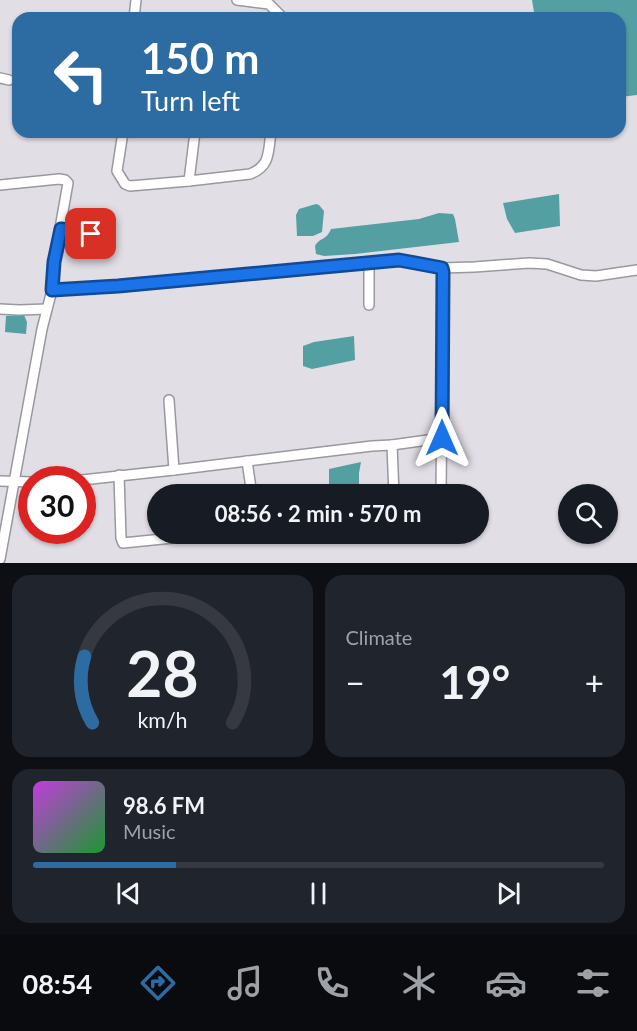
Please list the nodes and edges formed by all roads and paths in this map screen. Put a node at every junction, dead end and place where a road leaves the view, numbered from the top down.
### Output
1 (237, 0) edge
2 (277, 12) edge
3 (122, 138) edge
4 (194, 138) edge
5 (270, 138) edge
6 (189, 181) junction
7 (0, 185) edge
8 (61, 229) junction
9 (104, 236) dead end
10 (369, 263) junction
11 (442, 268) junction
12 (637, 270) edge
13 (52, 290) junction
14 (369, 305) dead end
15 (0, 309) edge
16 (47, 309) junction
17 (169, 400) dead end
18 (442, 438) junction
19 (392, 445) junction
20 (247, 461) junction
21 (174, 470) junction
22 (119, 475) junction
23 (96, 478) edge
24 (0, 481) edge
25 (15, 483) junction
26 (18, 483) edge
27 (250, 484) edge
28 (394, 484) edge
29 (441, 484) edge
30 (147, 541) edge
31 (0, 559) edge

1 - 2 street
3 - 6 street
4 - 6 street
5 - 6 street
7 - 8 street
8 - 9 street
8 - 13 street
10 - 11 street
10 - 13 street
10 - 14 street
11 - 12 street
11 - 18 street
13 - 16 street
15 - 16 street
16 - 25 street
17 - 21 street
18 - 19 street
18 - 29 street
19 - 20 street
19 - 28 street
20 - 21 street
20 - 27 street
21 - 22 street
22 - 23 street
22 - 30 street
24 - 25 street
25 - 26 street
25 - 31 street

